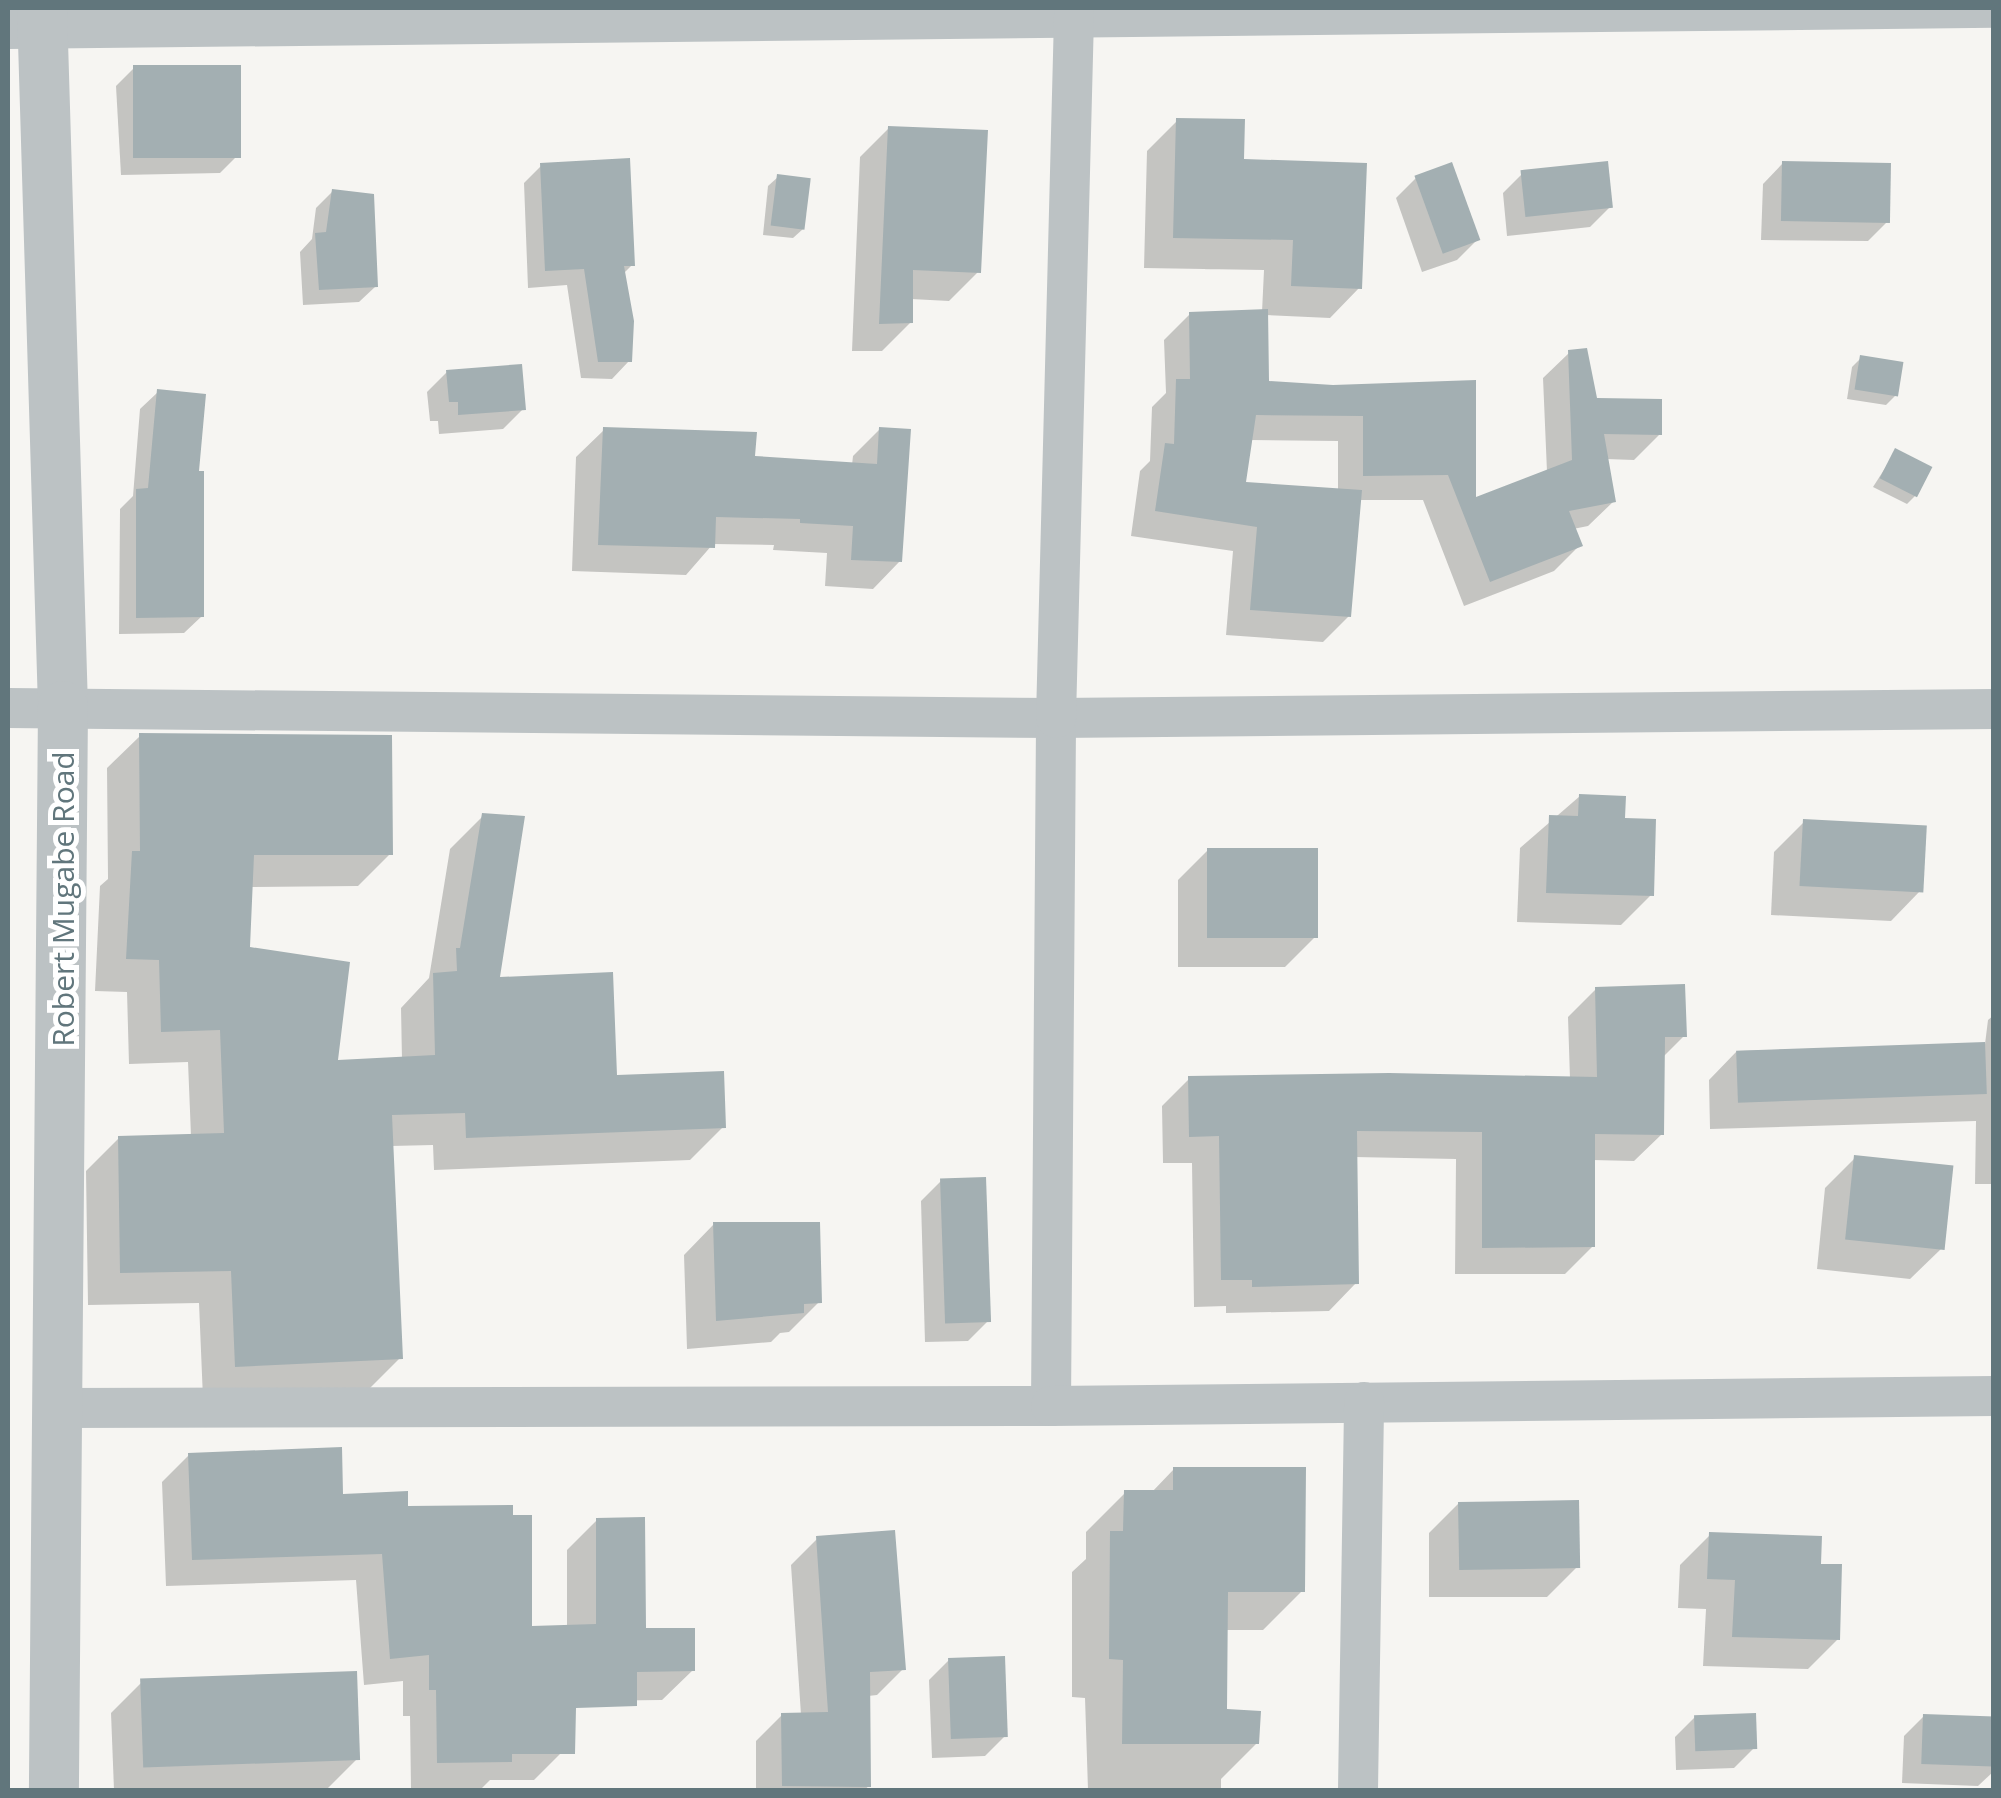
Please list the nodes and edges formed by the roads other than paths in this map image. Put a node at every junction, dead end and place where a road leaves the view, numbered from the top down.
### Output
1 (1994, 8) edge
2 (1074, 15) junction
3 (31, 22) edge
4 (64, 706) junction
5 (8, 708) edge
6 (1994, 708) edge
7 (1056, 718) junction
8 (1994, 1396) edge
9 (1364, 1402) junction
10 (1051, 1406) junction
11 (60, 1408) junction
12 (54, 1790) edge
13 (1358, 1790) edge

1 - 2 street
2 - 3 street
2 - 7 street
3 - 4 street, Robert Mugabe Road
4 - 5 street
4 - 7 street
4 - 11 street, Robert Mugabe Road
6 - 7 street
7 - 10 street
8 - 9 street
9 - 10 street
9 - 13 street
10 - 11 street
11 - 12 street, Robert Mugabe Road

